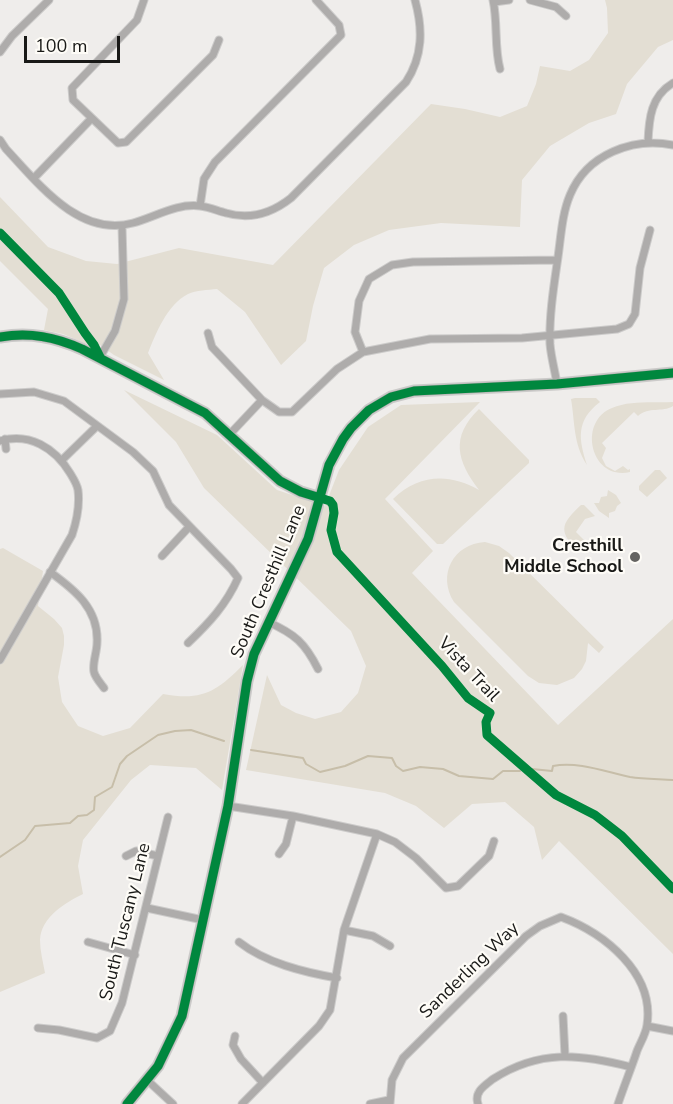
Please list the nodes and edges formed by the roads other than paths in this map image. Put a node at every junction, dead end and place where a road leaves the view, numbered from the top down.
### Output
1 (49, 0) edge
2 (144, 0) edge
3 (415, 0) edge
4 (509, 0) edge
5 (530, 0) edge
6 (320, 1) edge
7 (494, 1) edge
8 (566, 16) dead end
9 (219, 40) dead end
10 (0, 52) edge
11 (500, 69) dead end
12 (673, 82) edge
13 (91, 119) junction
14 (0, 140) edge
15 (648, 142) junction
16 (673, 145) edge
17 (34, 178) junction
18 (200, 206) junction
19 (122, 226) junction
20 (650, 230) dead end
21 (557, 260) junction
22 (208, 333) dead end
23 (551, 335) junction
24 (0, 337) edge
25 (363, 352) junction
26 (100, 357) junction
27 (673, 373) edge
28 (557, 384) junction
29 (0, 394) edge
30 (262, 400) junction
31 (96, 426) junction
32 (230, 434) junction
33 (3, 440) edge
34 (6, 449) dead end
35 (62, 460) junction
36 (321, 498) junction
37 (189, 527) junction
38 (162, 556) dead end
39 (50, 572) junction
40 (268, 622) junction
41 (188, 643) dead end
42 (0, 660) edge
43 (318, 669) dead end
44 (104, 688) dead end
45 (228, 806) junction
46 (293, 816) junction
47 (168, 817) dead end
48 (377, 834) junction
49 (494, 841) dead end
50 (279, 854) dead end
51 (126, 856) dead end
52 (158, 856) junction
53 (147, 908) junction
54 (203, 920) junction
55 (344, 930) junction
56 (88, 942) dead end
57 (239, 942) dead end
58 (390, 946) dead end
59 (135, 955) junction
60 (337, 978) junction
61 (563, 1016) dead end
62 (647, 1026) junction
63 (38, 1029) dead end
64 (673, 1031) edge
65 (236, 1036) dead end
66 (565, 1056) junction
67 (631, 1067) junction
68 (147, 1080) junction
69 (263, 1083) junction
70 (390, 1102) edge
71 (127, 1104) edge
72 (172, 1104) edge
73 (242, 1104) edge
74 (370, 1104) edge
75 (478, 1104) edge
76 (618, 1104) edge

1 - 10 street
2 - 13 street
3 - 18 street
4 - 7 street
5 - 8 street
6 - 18 street
7 - 11 street
9 - 13 street
12 - 15 street
13 - 17 street
14 - 17 street
15 - 16 street
15 - 21 street
17 - 19 street
18 - 19 street
19 - 26 street
20 - 23 street
21 - 23 street
21 - 25 street
22 - 30 street
23 - 25 street
23 - 28 street
24 - 26 street
25 - 30 street
26 - 32 street
27 - 28 street, South Cresthill Lane
28 - 36 street, South Cresthill Lane
29 - 31 street
30 - 32 street
31 - 35 street
31 - 37 street
32 - 36 street
33 - 34 street
33 - 35 street
35 - 39 street
36 - 40 street, South Cresthill Lane
37 - 38 street
37 - 41 street
39 - 42 street
39 - 44 street
40 - 43 street
40 - 45 street, South Cresthill Lane
45 - 46 street
45 - 54 street, South Cresthill Lane
46 - 48 street
46 - 50 street
47 - 52 street, South Tuscany Lane
48 - 49 street
48 - 55 street
51 - 52 street
52 - 53 street, South Tuscany Lane
53 - 54 street
53 - 59 street, South Tuscany Lane
54 - 68 street, South Cresthill Lane
55 - 58 street
55 - 60 street
56 - 59 street
57 - 60 street
59 - 63 street, South Tuscany Lane
60 - 69 street
61 - 66 street
62 - 64 street
62 - 67 street, Sanderling Way
62 - 70 street, Sanderling Way
65 - 69 street
66 - 67 street
66 - 75 street
67 - 76 street, Sanderling Way
68 - 71 street, South Cresthill Lane
68 - 72 street
69 - 73 street
70 - 74 street

